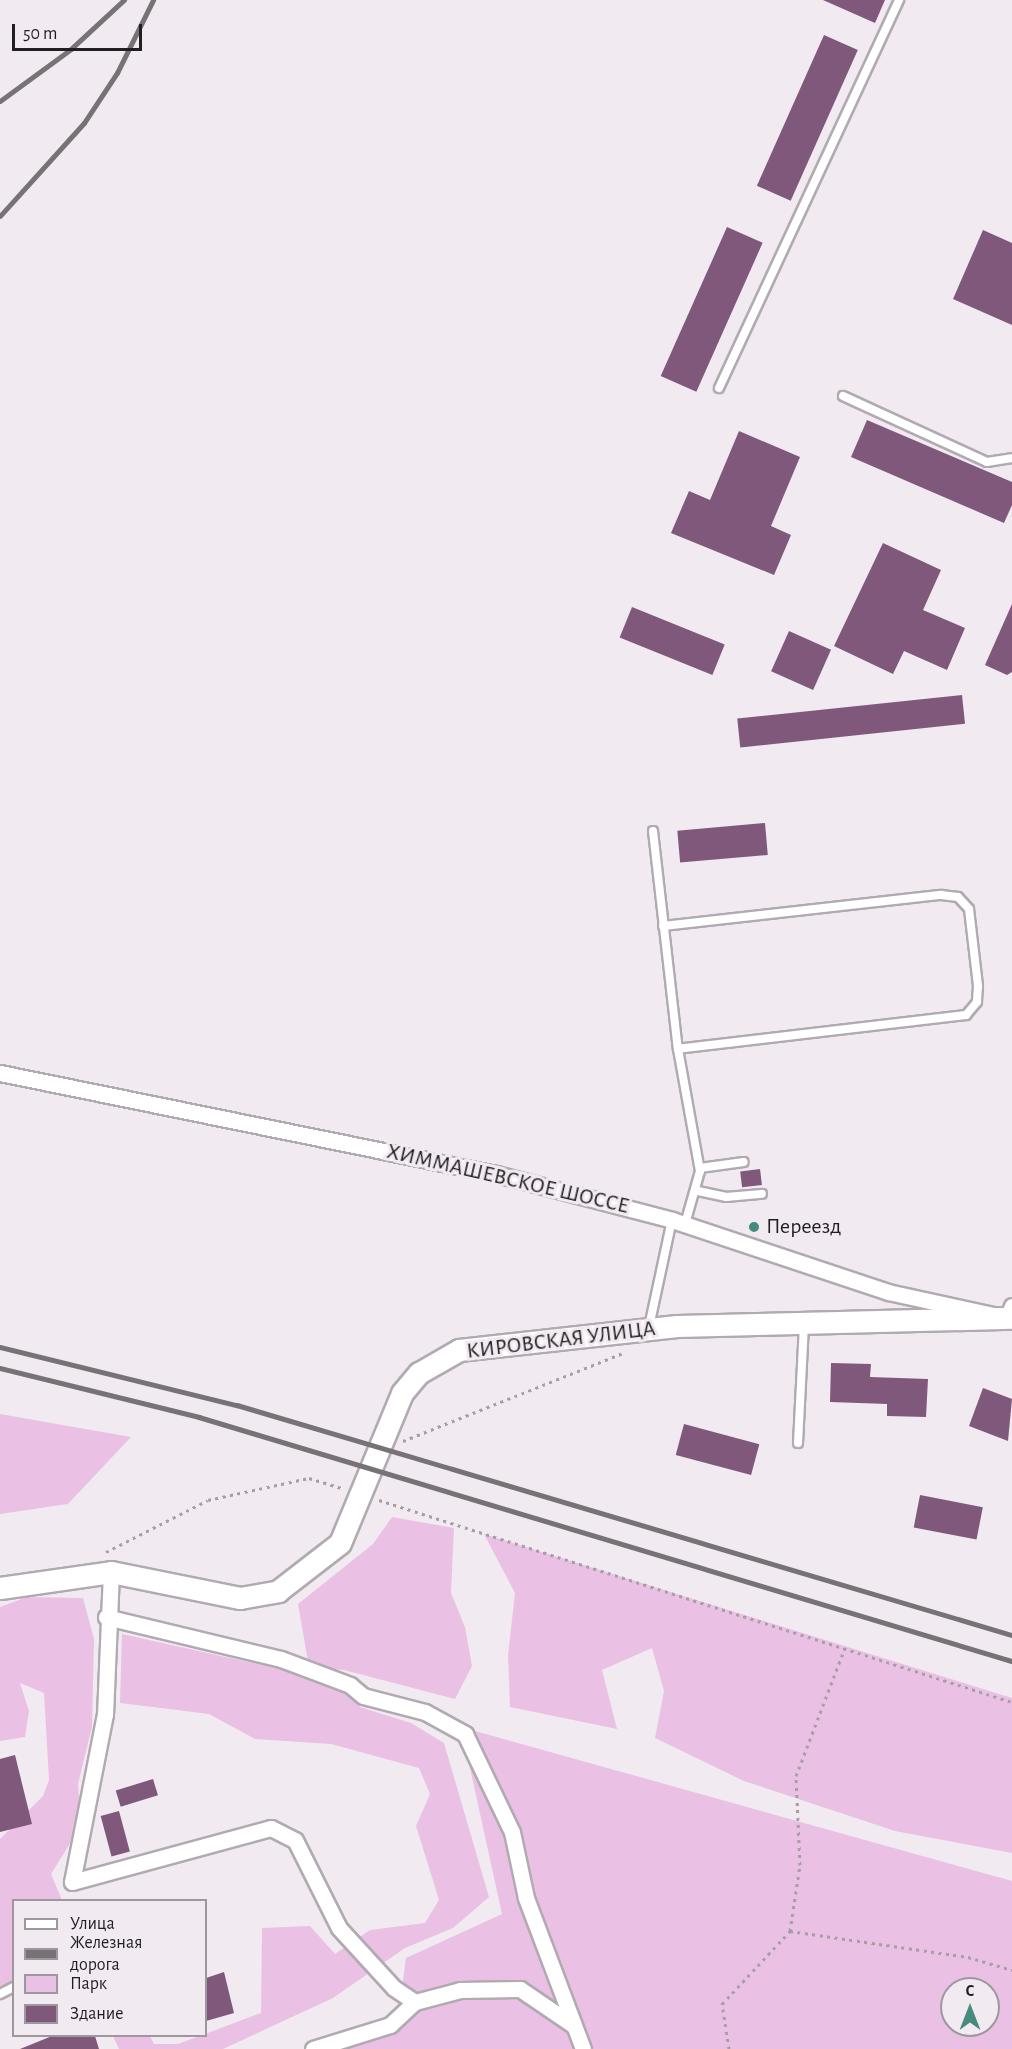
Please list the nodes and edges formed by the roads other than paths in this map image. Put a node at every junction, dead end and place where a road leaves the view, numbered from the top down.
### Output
1 (898, 0) edge
2 (719, 388) dead end
3 (843, 396) dead end
4 (1012, 458) edge
5 (653, 831) dead end
6 (663, 926) junction
7 (678, 1049) junction
8 (0, 1073) edge
9 (744, 1162) dead end
10 (700, 1168) junction
11 (698, 1191) junction
12 (762, 1194) dead end
13 (678, 1222) junction
14 (1010, 1314) edge
15 (804, 1325) junction
16 (648, 1331) junction
17 (798, 1443) dead end
18 (107, 1563) junction
19 (0, 1588) edge
20 (106, 1617) junction
21 (416, 2002) junction
22 (573, 2025) junction
23 (313, 2049) edge
24 (584, 2049) edge

1 - 2 lane
3 - 4 lane
5 - 6 lane
6 - 7 lane
6 - 7 lane
7 - 10 lane
8 - 13 street, ХИММАШЕВСКОЕ ШОССЕ
9 - 10 lane
10 - 11 lane
11 - 12 lane
11 - 13 lane
13 - 14 street, ХИММАШЕВСКОЕ ШОССЕ
13 - 16 lane
14 - 15 main road, КИРОВСКАЯ УЛИЦА
15 - 16 main road, КИРОВСКАЯ УЛИЦА
15 - 17 lane
16 - 18 main road, КИРОВСКАЯ УЛИЦА
18 - 19 main road, КИРОВСКАЯ УЛИЦА
18 - 20 street
20 - 21 street
20 - 22 street
21 - 22 street
21 - 23 street
22 - 24 street

